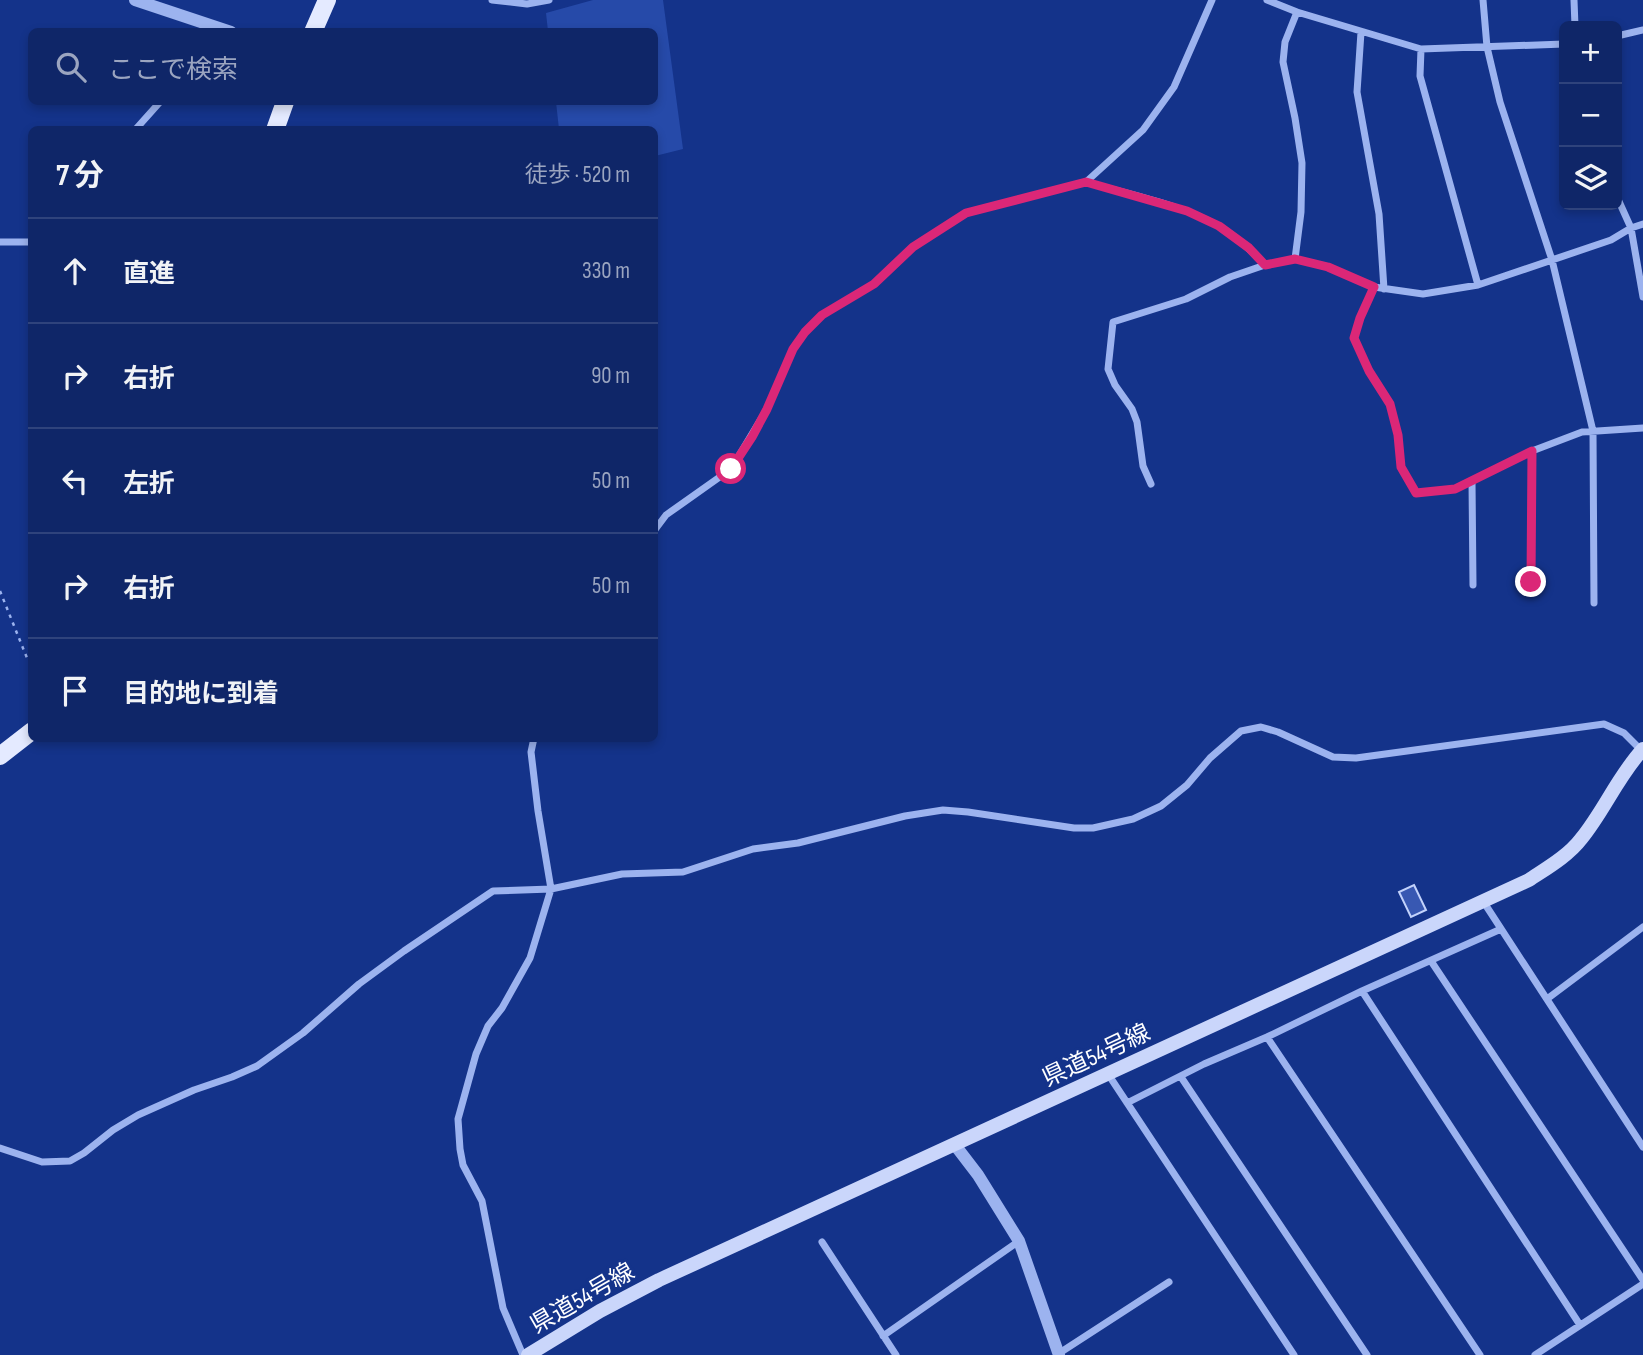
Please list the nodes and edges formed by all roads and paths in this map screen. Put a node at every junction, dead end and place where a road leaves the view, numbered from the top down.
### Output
1 (135, 0) edge
2 (327, 0) edge
3 (492, 0) edge
4 (548, 0) edge
5 (1212, 0) edge
6 (1267, 0) edge
7 (1483, 0) edge
8 (1574, 0) edge
9 (1297, 12) junction
10 (1574, 21) edge
11 (217, 28) edge
12 (315, 28) edge
13 (1643, 30) edge
14 (1361, 32) junction
15 (1622, 35) edge
16 (1559, 44) edge
17 (1487, 47) junction
18 (1421, 49) junction
19 (157, 105) edge
20 (284, 105) edge
21 (139, 126) edge
22 (276, 126) edge
23 (1086, 182) junction
24 (1622, 208) edge
25 (1643, 224) edge
26 (1631, 228) junction
27 (0, 242) edge
28 (28, 242) edge
29 (1295, 259) junction
30 (1552, 260) junction
31 (1265, 265) junction
32 (1478, 285) junction
33 (1374, 287) junction
34 (1384, 289) junction
35 (1643, 297) edge
36 (1643, 428) edge
37 (1593, 431) junction
38 (1532, 451) junction
39 (1472, 481) junction
40 (1151, 484) dead end
41 (658, 526) edge
42 (1531, 582) dead end
43 (1473, 585) dead end
44 (0, 591) edge
45 (1594, 603) dead end
46 (28, 659) edge
47 (28, 734) edge
48 (533, 742) edge
49 (1642, 750) edge
50 (0, 756) edge
51 (551, 889) junction
52 (1483, 901) junction
53 (1643, 928) edge
54 (1501, 929) junction
55 (1432, 961) junction
56 (1362, 992) junction
57 (1547, 999) junction
58 (1267, 1037) junction
59 (1108, 1074) junction
60 (1181, 1077) junction
61 (1127, 1103) junction
62 (955, 1145) junction
63 (1643, 1147) edge
64 (0, 1148) edge
65 (1019, 1241) junction
66 (822, 1242) dead end
67 (1169, 1282) dead end
68 (1643, 1282) edge
69 (1580, 1325) junction
70 (883, 1336) junction
71 (526, 1355) edge
72 (896, 1355) edge
73 (1058, 1355) edge
74 (1294, 1355) edge
75 (1367, 1355) edge
76 (1480, 1355) edge
77 (1535, 1355) edge

1 - 11 street
2 - 12 main road
3 - 4 street
5 - 23 street
6 - 9 street
7 - 17 street
8 - 10 street
9 - 14 street
9 - 29 street
13 - 15 street
14 - 18 street
14 - 34 street
16 - 17 street
17 - 18 street
17 - 30 street
18 - 32 street
19 - 21 street
20 - 22 main road
23 - 31 street
23 - 41 street
24 - 26 street
25 - 26 street
26 - 30 street
26 - 35 street
27 - 28 street
29 - 31 street
29 - 33 street
30 - 32 street
30 - 37 street
31 - 40 street
32 - 34 street
33 - 34 street
33 - 39 street
36 - 37 street
37 - 38 street
37 - 45 street
38 - 39 street
38 - 42 street
39 - 43 street
44 - 46 path
47 - 50 main road
48 - 51 street
49 - 51 street
49 - 52 main road, 県道54号線
51 - 64 street
51 - 71 street
52 - 54 street
52 - 59 main road, 県道54号線
53 - 57 street
54 - 55 street
54 - 57 street
55 - 56 street
55 - 68 street
56 - 58 street
56 - 69 street
57 - 63 street
58 - 60 street
58 - 76 street
59 - 61 street
59 - 62 main road, 県道54号線
60 - 61 street
60 - 75 street
61 - 74 street
62 - 65 street
62 - 71 main road, 県道54号線
65 - 70 street
65 - 73 street
66 - 70 street
67 - 73 street
68 - 69 street
69 - 77 street
70 - 72 street

